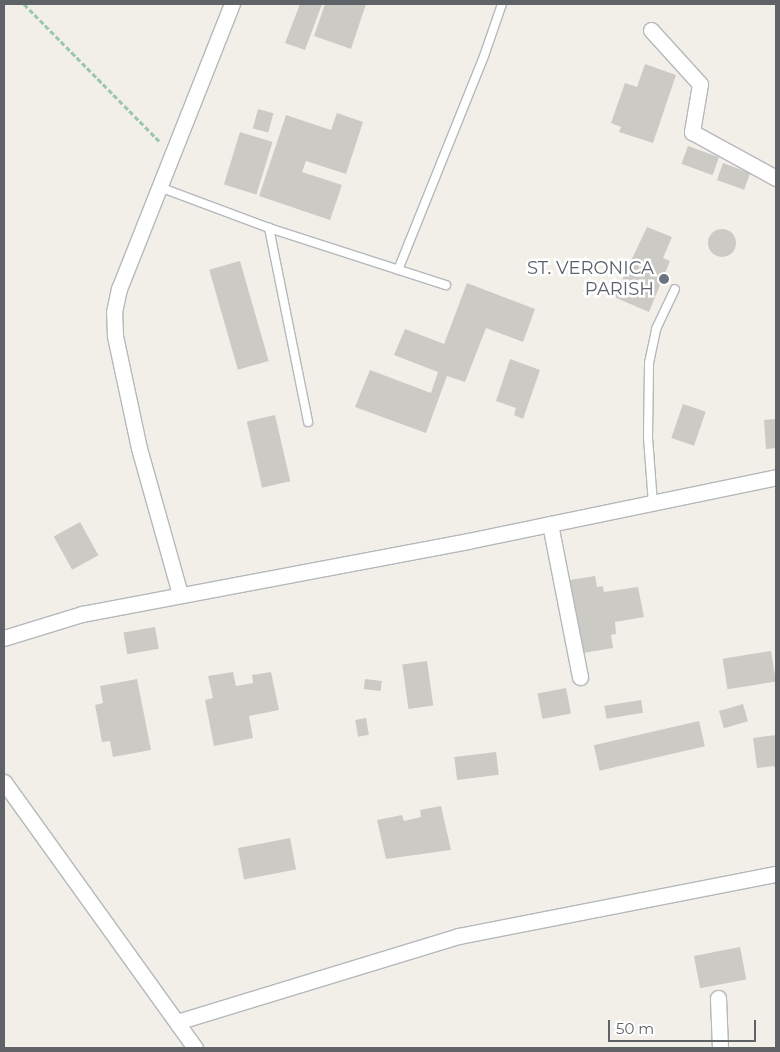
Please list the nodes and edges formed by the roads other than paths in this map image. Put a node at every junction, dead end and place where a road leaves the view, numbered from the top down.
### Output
1 (232, 4) edge
2 (502, 4) edge
3 (651, 30) dead end
4 (776, 178) edge
5 (159, 187) junction
6 (268, 228) junction
7 (398, 270) junction
8 (446, 285) dead end
9 (675, 289) dead end
10 (308, 422) dead end
11 (776, 477) edge
12 (653, 504) junction
13 (550, 524) junction
14 (180, 594) junction
15 (4, 638) edge
16 (580, 677) dead end
17 (4, 782) edge
18 (776, 874) edge
19 (718, 998) dead end
20 (177, 1022) junction
21 (195, 1048) edge
22 (720, 1048) edge

1 - 5 street
2 - 7 lane
3 - 4 street
5 - 6 lane
5 - 14 street
6 - 7 lane
6 - 10 lane
7 - 8 lane
9 - 12 lane
11 - 12 street
12 - 13 street
13 - 14 street
13 - 16 street
14 - 15 street
17 - 20 street
18 - 20 street
19 - 22 street
20 - 21 street

